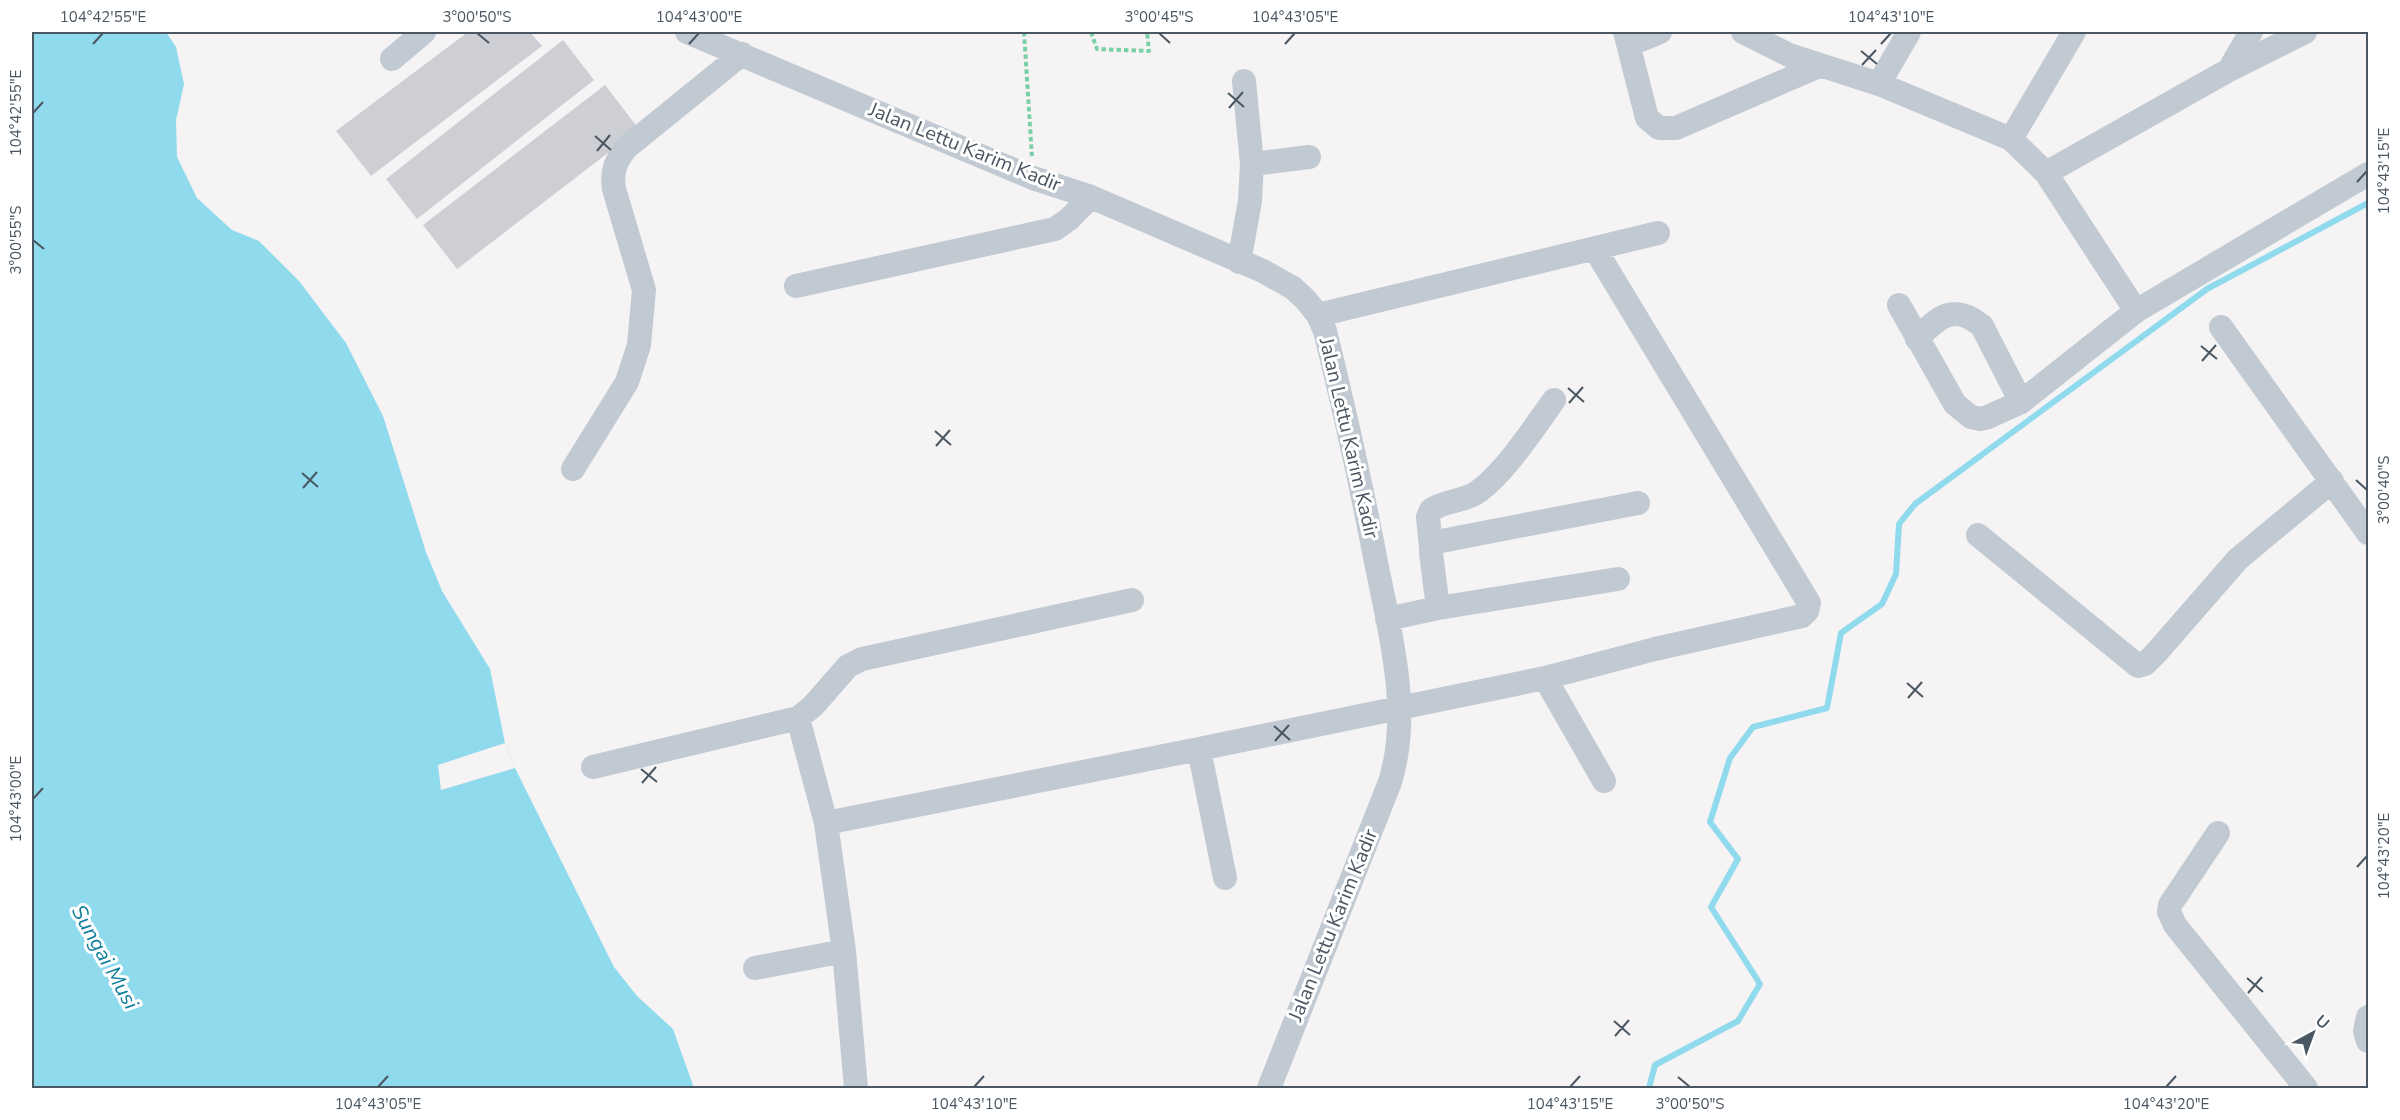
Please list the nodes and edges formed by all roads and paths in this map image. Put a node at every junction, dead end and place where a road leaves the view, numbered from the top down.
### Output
1 (424, 32) edge
2 (687, 32) edge
3 (1024, 32) edge
4 (1091, 32) edge
5 (1147, 32) edge
6 (1660, 32) edge
7 (1743, 32) edge
8 (1910, 32) edge
9 (2074, 32) edge
10 (2251, 32) edge
11 (2305, 32) edge
12 (1627, 38) edge
13 (742, 54) junction
14 (392, 58) dead end
15 (1819, 66) junction
16 (2229, 70) junction
17 (1244, 81) dead end
18 (1879, 84) junction
19 (2011, 139) junction
20 (1309, 157) dead end
21 (1252, 164) junction
22 (2046, 173) junction
23 (2368, 174) edge
24 (1033, 178) junction
25 (1091, 197) junction
26 (1658, 233) dead end
27 (1595, 249) junction
28 (1239, 262) junction
29 (796, 286) dead end
30 (1899, 305) dead end
31 (2136, 311) junction
32 (1318, 315) junction
33 (2222, 327) dead end
34 (1917, 339) junction
35 (1554, 400) dead end
36 (2021, 402) junction
37 (573, 469) dead end
38 (2332, 481) junction
39 (1638, 503) dead end
40 (2368, 533) edge
41 (1978, 535) dead end
42 (1431, 548) junction
43 (1618, 579) dead end
44 (1132, 600) dead end
45 (1438, 608) junction
46 (1388, 620) junction
47 (1545, 678) junction
48 (1400, 707) junction
49 (798, 718) junction
50 (1199, 749) junction
51 (593, 767) dead end
52 (1604, 781) dead end
53 (826, 823) junction
54 (2218, 833) dead end
55 (1225, 878) dead end
56 (844, 951) junction
57 (755, 968) dead end
58 (2368, 1017) edge
59 (2368, 1041) edge
60 (856, 1089) edge
61 (1269, 1089) edge
62 (2306, 1089) edge

1 - 14 street
2 - 13 street, Jalan Lettu Karim Kadir
3 - 24 path
4 - 5 path
6 - 12 street
7 - 15 street
8 - 18 street
9 - 19 street
10 - 16 street
11 - 16 street
12 - 15 street
13 - 24 street, Jalan Lettu Karim Kadir
13 - 37 street
15 - 18 street
16 - 22 street
17 - 21 street
18 - 19 street
19 - 22 street
20 - 21 street
21 - 28 street
22 - 31 street
23 - 31 street
24 - 25 street, Jalan Lettu Karim Kadir
25 - 28 street, Jalan Lettu Karim Kadir
25 - 29 street
26 - 27 street
27 - 32 street
27 - 47 street
28 - 32 street, Jalan Lettu Karim Kadir
30 - 34 street
31 - 36 street
32 - 46 street, Jalan Lettu Karim Kadir
33 - 38 street
34 - 36 street
34 - 36 street
35 - 42 street
38 - 40 street
38 - 41 street
39 - 42 street
42 - 45 street
43 - 45 street
44 - 49 street
45 - 46 street
46 - 48 street, Jalan Lettu Karim Kadir
47 - 48 street
47 - 52 street
48 - 50 street
48 - 61 street, Jalan Lettu Karim Kadir
49 - 51 street
49 - 53 street
50 - 53 street
50 - 55 street
53 - 56 street
54 - 62 street
56 - 57 street
56 - 60 street
58 - 59 street

